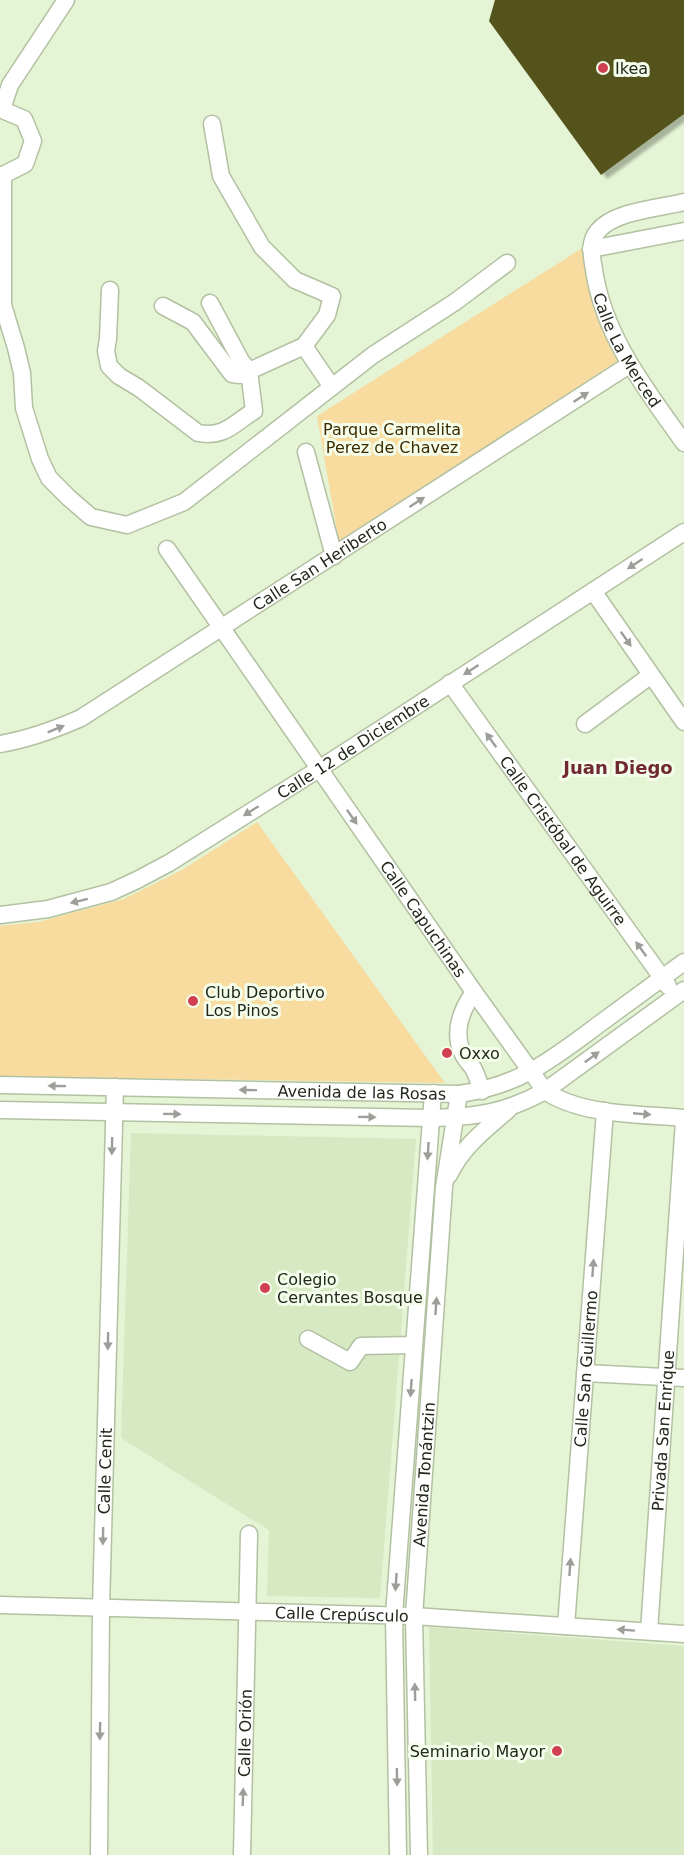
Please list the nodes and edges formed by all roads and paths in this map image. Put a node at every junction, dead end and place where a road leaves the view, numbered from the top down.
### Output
1 (66, 0) edge
2 (1, 109) edge
3 (212, 124) dead end
4 (1, 175) edge
5 (684, 202) edge
6 (684, 231) edge
7 (591, 249) junction
8 (507, 263) dead end
9 (110, 291) dead end
10 (210, 303) dead end
11 (163, 306) dead end
12 (304, 346) junction
13 (629, 365) junction
14 (249, 371) junction
15 (332, 387) junction
16 (684, 443) edge
17 (306, 452) dead end
18 (684, 532) edge
19 (168, 549) dead end
20 (334, 556) junction
21 (593, 591) junction
22 (221, 628) junction
23 (651, 675) junction
24 (450, 684) junction
25 (684, 722) edge
26 (585, 724) dead end
27 (0, 744) edge
28 (318, 769) junction
29 (0, 915) edge
30 (684, 962) edge
31 (662, 978) junction
32 (474, 992) junction
33 (680, 993) edge
34 (532, 1072) junction
35 (0, 1085) edge
36 (115, 1087) junction
37 (482, 1091) junction
38 (545, 1091) junction
39 (433, 1093) junction
40 (459, 1094) junction
41 (511, 1108) junction
42 (0, 1110) edge
43 (605, 1111) junction
44 (113, 1113) junction
45 (454, 1117) junction
46 (430, 1118) junction
47 (684, 1119) edge
48 (444, 1187) junction
49 (308, 1339) dead end
50 (414, 1345) junction
51 (585, 1373) junction
52 (666, 1377) junction
53 (684, 1378) edge
54 (249, 1534) dead end
55 (0, 1605) edge
56 (101, 1608) junction
57 (249, 1612) junction
58 (394, 1615) junction
59 (414, 1616) junction
60 (566, 1626) junction
61 (649, 1631) junction
62 (684, 1634) edge
63 (99, 1855) edge
64 (242, 1855) edge
65 (398, 1855) edge
66 (419, 1855) edge

1 - 2 street
2 - 4 street
3 - 12 street
4 - 15 street
5 - 7 street
6 - 7 street
7 - 13 street, Calle La Merced
8 - 15 street
9 - 14 street
10 - 14 street
11 - 14 street
12 - 14 street
12 - 15 street
13 - 16 street, Calle La Merced
20 -> 13 street, Calle San Heriberto
17 - 20 street
18 -> 21 street, Calle 12 de Diciembre
19 - 22 street, Calle Capuchinas
20 - 22 street, Calle San Heriberto
21 -> 23 street
21 -> 24 street, Calle 12 de Diciembre
27 -> 22 street, Calle San Heriberto
22 - 28 street, Calle Capuchinas
23 - 25 street
23 - 26 street
24 - 28 street, Calle 12 de Diciembre
31 -> 24 street, Calle Cristóbal de Aguirre
28 -> 29 street, Calle 12 de Diciembre
28 -> 32 street, Calle Capuchinas
30 - 31 street, Avenida de las Rosas
31 - 33 street, Calle Cristóbal de Aguirre
31 - 34 street, Avenida de las Rosas
32 - 34 street, Calle Capuchinas
32 - 37 street
38 -> 33 street, Avenida de las Rosas
34 - 37 street, Avenida de las Rosas
34 - 38 street, Calle Capuchinas
36 -> 35 street, Avenida de las Rosas
39 -> 36 street, Avenida de las Rosas
36 - 44 street, Calle Cenit
37 - 40 street, Avenida de las Rosas
38 - 41 street, Avenida de las Rosas
38 - 43 street, Calle Capuchinas
39 - 40 street, Avenida de las Rosas
39 - 46 street, Avenida Tonántzin
40 - 45 street, Avenida Tonántzin
41 - 45 street, Avenida de las Rosas
41 - 48 street
42 - 44 street, Avenida de las Rosas
43 -> 47 street, Calle Capuchinas
51 -> 43 street, Calle San Guillermo
44 -> 46 street, Avenida de las Rosas
44 -> 56 street, Calle Cenit
45 - 46 street, Avenida de las Rosas
45 - 48 street, Avenida Tonántzin
46 -> 50 street, Avenida Tonántzin
47 - 52 street, Privada San Enrique
59 -> 48 street, Avenida Tonántzin
49 - 50 street
50 -> 58 street, Avenida Tonántzin
51 - 52 street
60 -> 51 street, Calle San Guillermo
52 - 53 street
52 - 61 street, Privada San Enrique
54 - 57 street, Calle Orión
55 - 56 street, Calle Crepúsculo
56 - 57 street, Calle Crepúsculo
56 -> 63 street, Calle Cenit
57 - 58 street, Calle Crepúsculo
64 -> 57 street, Calle Orión
58 - 59 street, Calle Crepúsculo
58 -> 65 street, Avenida Tonántzin
59 - 60 street, Calle Crepúsculo
66 -> 59 street, Avenida Tonántzin
61 -> 60 street, Calle Crepúsculo
61 - 62 street, Calle Crepúsculo

